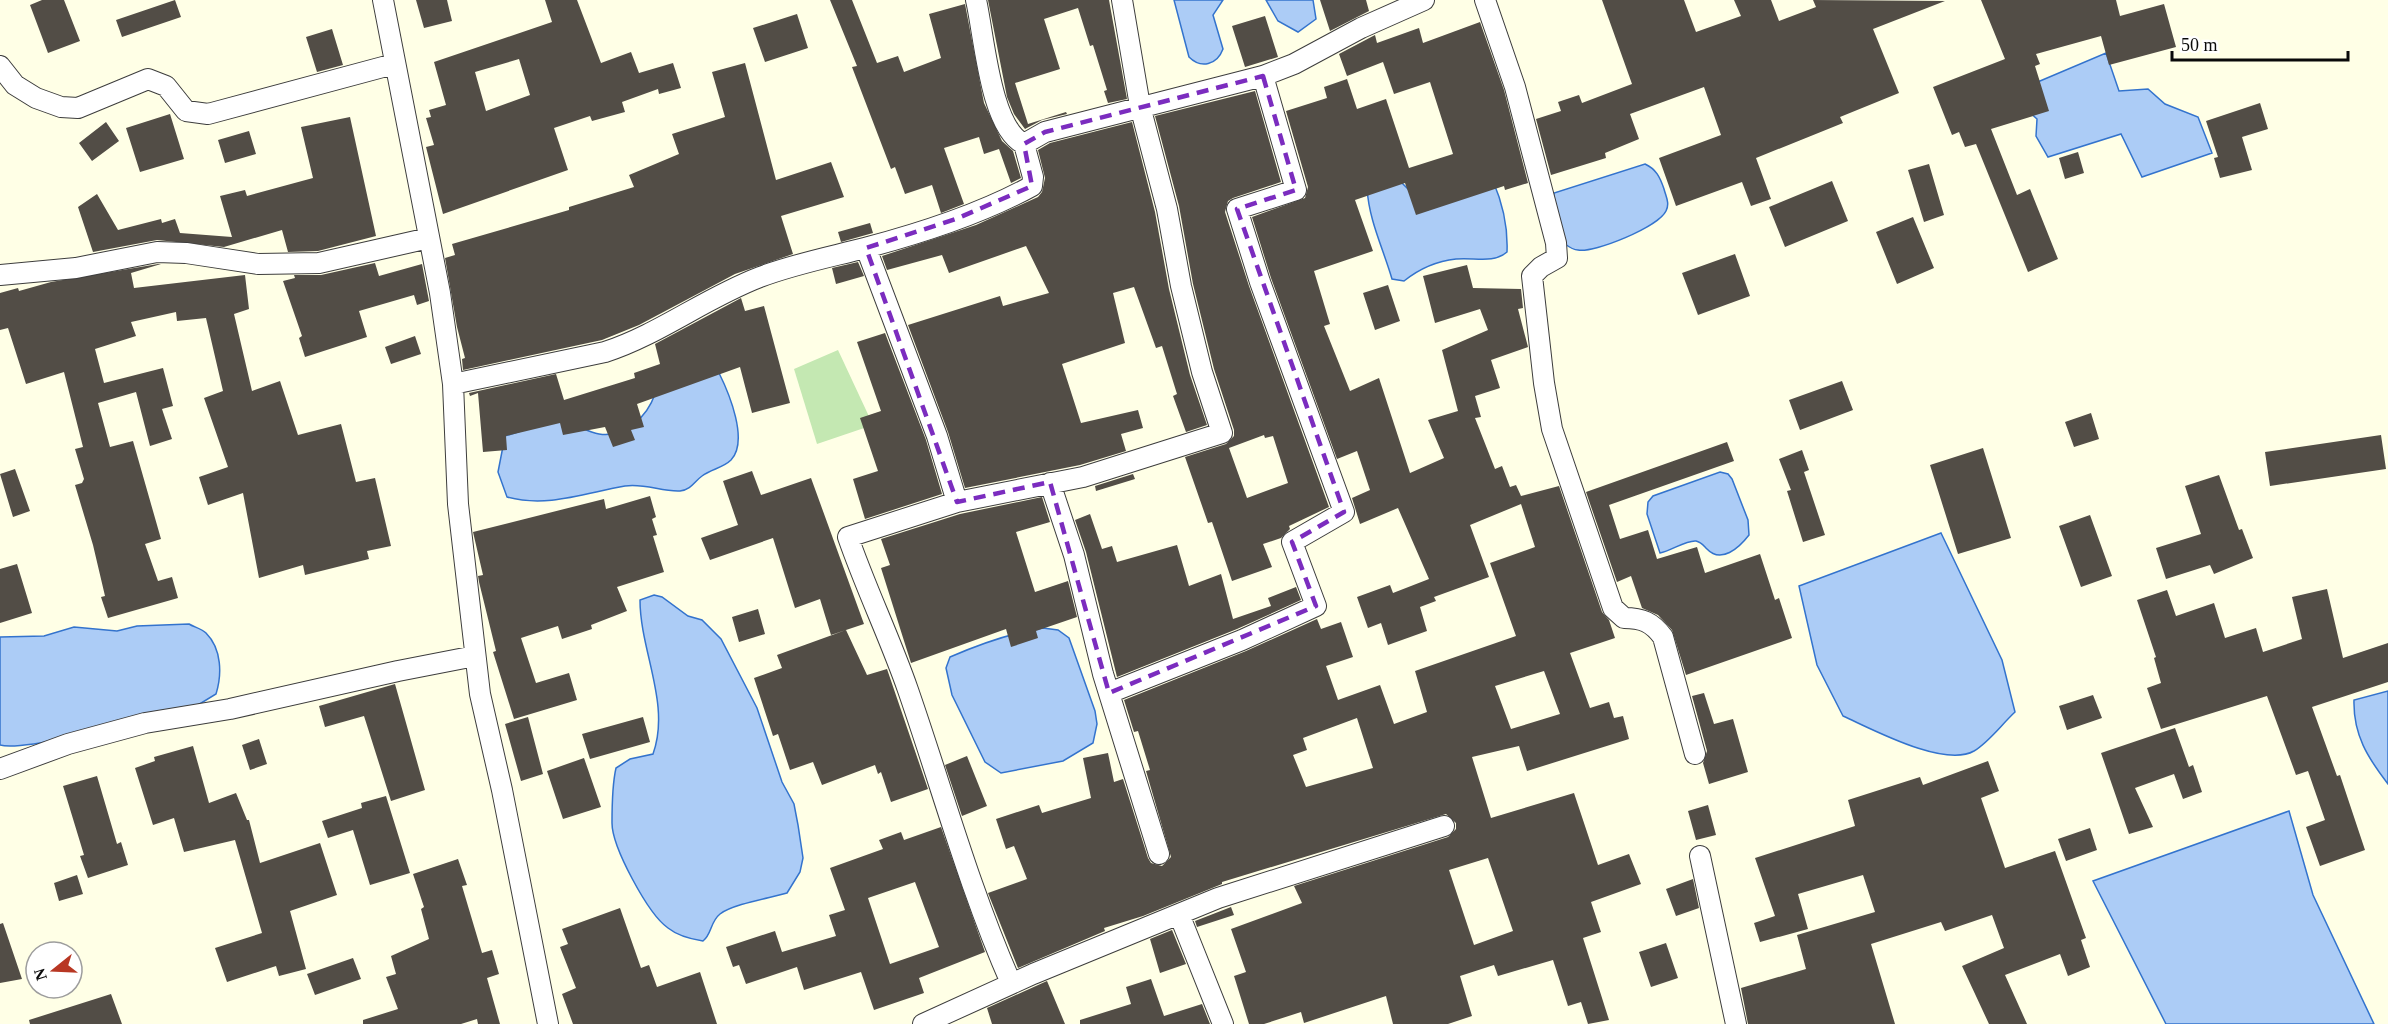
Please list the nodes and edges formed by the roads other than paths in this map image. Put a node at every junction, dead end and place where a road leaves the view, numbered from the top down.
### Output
1 (383, 0) edge
2 (976, 0) edge
3 (1122, 0) edge
4 (1424, 0) edge
5 (1485, 0) edge
6 (394, 64) junction
7 (0, 66) edge
8 (1263, 76) junction
9 (1140, 106) junction
10 (1024, 144) junction
11 (429, 238) junction
12 (866, 248) junction
13 (0, 275) edge
14 (453, 384) junction
15 (1050, 483) junction
16 (957, 502) junction
17 (476, 656) junction
18 (1109, 693) junction
19 (1695, 754) dead end
20 (0, 769) edge
21 (1444, 826) dead end
22 (1159, 854) dead end
23 (1700, 856) dead end
24 (1179, 914) junction
25 (1011, 983) junction
26 (548, 1024) edge
27 (923, 1024) edge
28 (1223, 1024) edge
29 (1736, 1024) edge

1 - 6 street
2 - 10 street
3 - 9 street
4 - 8 street
5 - 19 street
6 - 7 street
6 - 11 street
8 - 9 street
8 - 18 street
9 - 10 street
9 - 15 street
10 - 12 street
11 - 13 street
11 - 14 street
12 - 14 street
12 - 16 street
14 - 17 street
15 - 16 street
15 - 18 street
16 - 25 street
17 - 20 street
17 - 26 street
18 - 22 street
21 - 24 street
23 - 29 street
24 - 25 street
24 - 28 street
25 - 27 street

